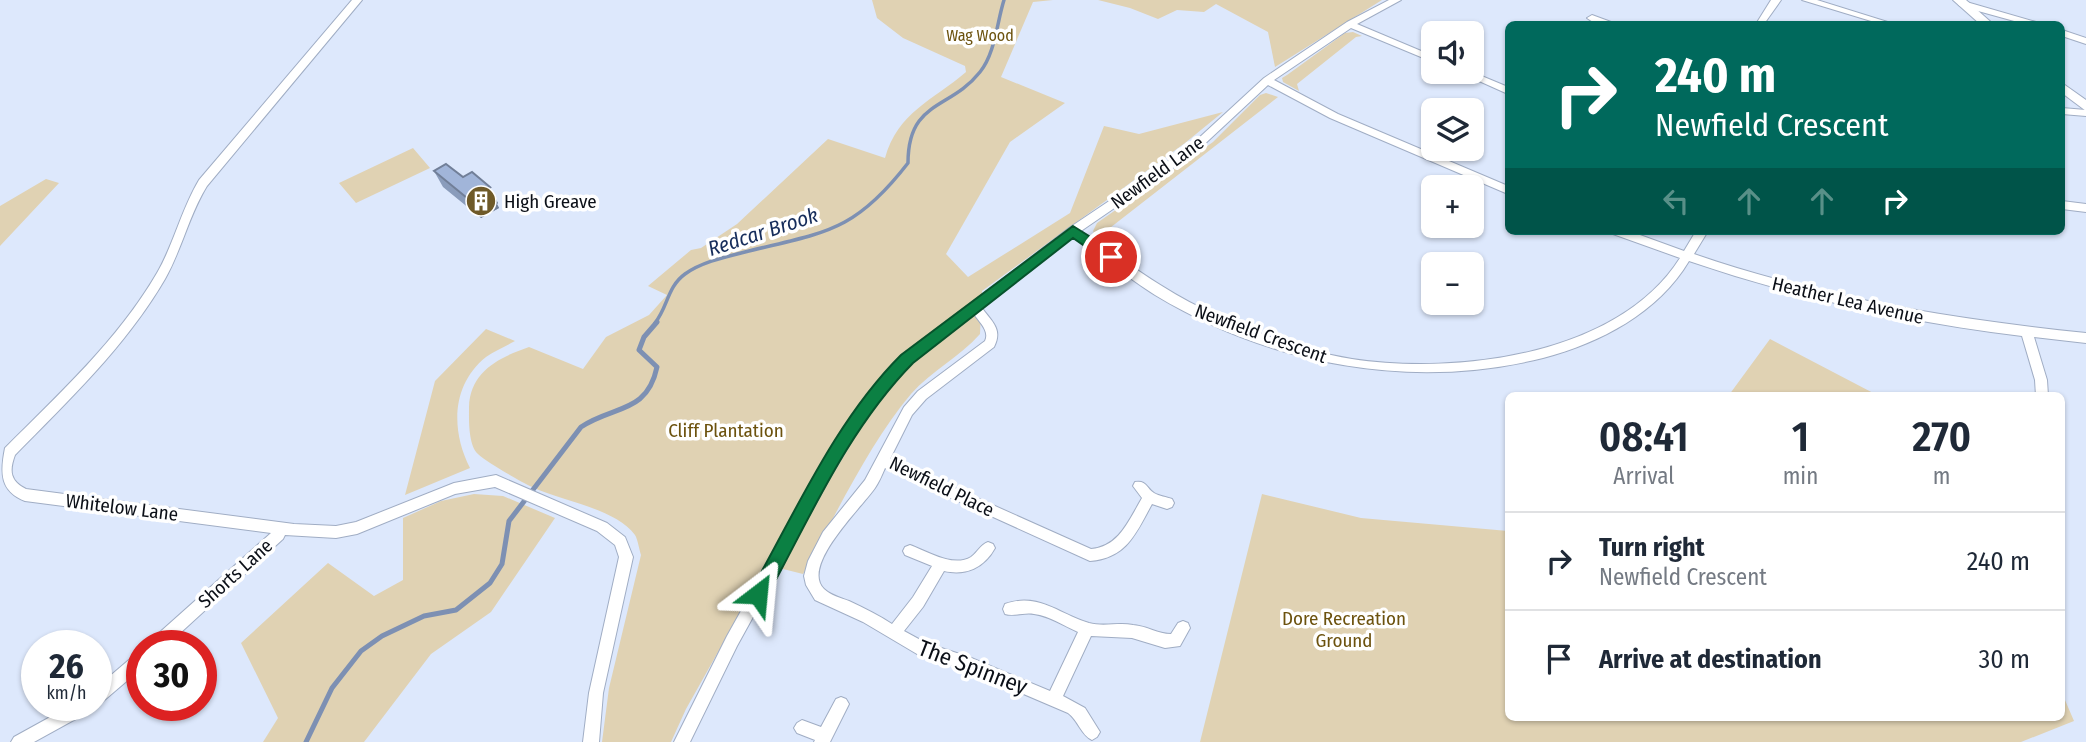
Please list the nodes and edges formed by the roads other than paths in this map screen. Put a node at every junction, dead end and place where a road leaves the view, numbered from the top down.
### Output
1 (357, 0) edge
2 (1396, 0) edge
3 (1776, 0) edge
4 (1807, 0) edge
5 (1961, 2) edge
6 (1592, 18) dead end
7 (1600, 21) edge
8 (1762, 21) edge
9 (1879, 21) edge
10 (1983, 21) edge
11 (2023, 21) edge
12 (1350, 24) junction
13 (2065, 34) edge
14 (2086, 41) edge
15 (1421, 54) edge
16 (1267, 80) junction
17 (1484, 80) edge
18 (1505, 89) edge
19 (2065, 90) edge
20 (2086, 107) edge
21 (2065, 111) edge
22 (2086, 113) edge
23 (1505, 189) edge
24 (2065, 205) edge
25 (2086, 208) edge
26 (1073, 231) junction
27 (1628, 235) edge
28 (1700, 235) edge
29 (1687, 256) junction
30 (975, 307) junction
31 (2027, 332) junction
32 (2086, 338) edge
33 (2042, 392) edge
34 (883, 461) junction
35 (1167, 503) dead end
36 (282, 528) junction
37 (988, 548) dead end
38 (910, 551) dead end
39 (942, 563) junction
40 (1010, 609) dead end
41 (1183, 628) dead end
42 (1087, 629) junction
43 (173, 630) edge
44 (894, 633) junction
45 (126, 672) edge
46 (112, 684) edge
47 (1054, 698) junction
48 (841, 704) dead end
49 (57, 721) edge
50 (802, 728) dead end
51 (1092, 733) dead end
52 (823, 739) edge
53 (19, 742) edge
54 (591, 742) edge
55 (682, 742) edge

1 - 36 street, Whitelow Lane
2 - 12 street, Newfield Lane
3 - 8 street
4 - 9 street
5 - 10 street
5 - 11 street
6 - 7 street
12 - 15 street
12 - 16 street, Newfield Lane
13 - 14 street
16 - 23 street
16 - 26 street, Newfield Lane
17 - 18 street
19 - 20 street
21 - 22 street
24 - 25 street
26 - 29 street, Newfield Crescent
26 - 30 street, Newfield Lane
27 - 29 street, Heather Lea Avenue
28 - 29 street, Newfield Crescent
29 - 31 street, Heather Lea Avenue
30 - 34 street, Newfield Place
30 - 55 street, Newfield Lane
31 - 32 street, Heather Lea Avenue
31 - 33 street
34 - 35 street, Newfield Place
34 - 44 street, The Spinney
36 - 43 street, Shorts Lane
36 - 54 street, Whitelow Lane
37 - 39 street
38 - 39 street
39 - 44 street, The Spinney
40 - 42 street
41 - 42 street
42 - 47 street
44 - 47 street, The Spinney
45 - 46 street
47 - 51 street, The Spinney
48 - 52 street
49 - 53 street
50 - 52 street

